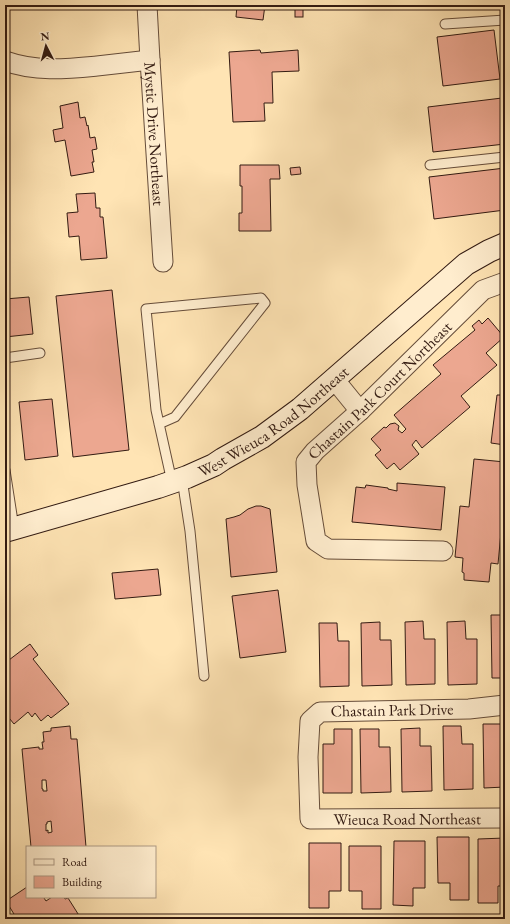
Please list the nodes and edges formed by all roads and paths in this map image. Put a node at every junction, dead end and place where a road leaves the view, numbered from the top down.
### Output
1 (147, 5) edge
2 (505, 20) edge
3 (445, 24) dead end
4 (150, 60) junction
5 (5, 61) edge
6 (505, 157) edge
7 (430, 165) dead end
8 (505, 244) edge
9 (163, 262) dead end
10 (505, 282) edge
11 (40, 354) dead end
12 (5, 358) edge
13 (334, 379) junction
14 (360, 411) junction
15 (159, 424) junction
16 (5, 470) edge
17 (177, 480) junction
18 (10, 530) edge
19 (442, 551) dead end
20 (204, 676) dead end
21 (505, 705) edge
22 (505, 818) edge
23 (310, 819) joint

1 - 4 street, Mystic Drive Northeast
2 - 3 lane
4 - 5 street
4 - 9 street, Mystic Drive Northeast
6 - 7 lane
8 - 13 street, West Wieuca Road Northeast
10 - 14 street, Chastain Park Court Northeast
11 - 12 lane
13 - 14 street
13 - 17 street, West Wieuca Road Northeast
14 - 19 street, Chastain Park Court Northeast
15 - 15 lane
15 - 17 lane
16 - 18 lane
17 - 18 street, West Wieuca Road Northeast
17 - 20 lane
21 - 23 street, Chastain Park Drive
22 - 23 street, Wieuca Road Northeast

